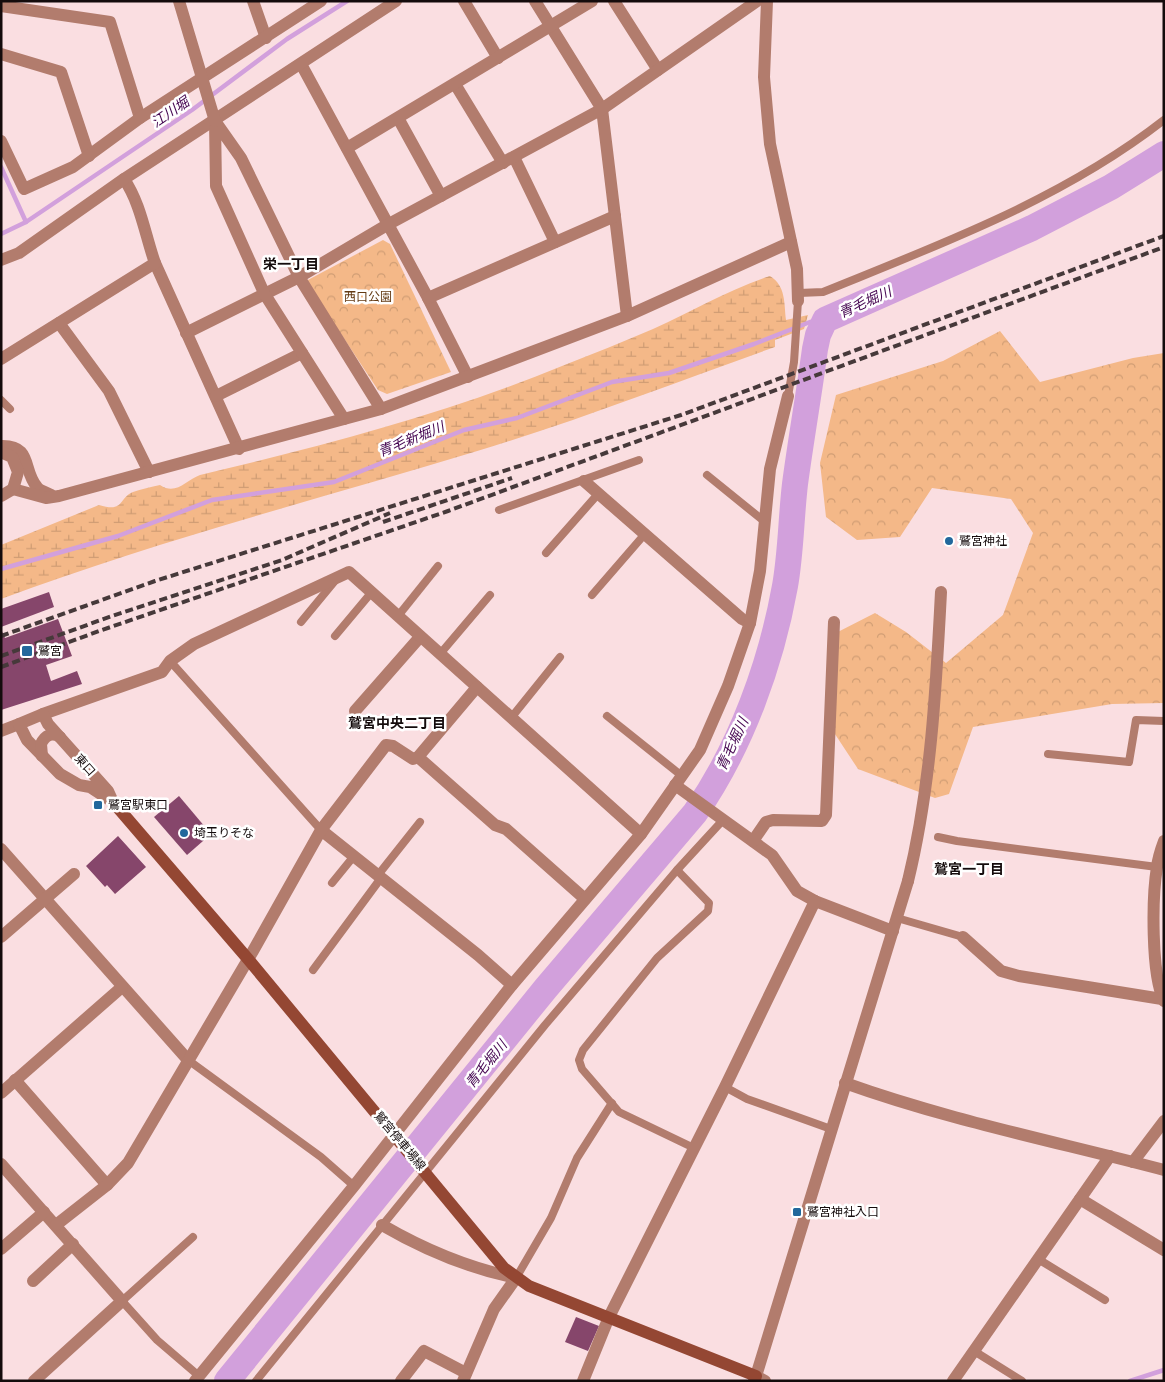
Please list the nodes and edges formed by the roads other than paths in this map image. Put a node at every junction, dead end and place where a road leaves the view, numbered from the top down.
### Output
1 (179, 1) edge
2 (253, 1) edge
3 (321, 1) edge
4 (396, 1) edge
5 (464, 1) edge
6 (535, 1) edge
7 (592, 1) edge
8 (614, 1) edge
9 (757, 1) edge
10 (767, 1) edge
11 (1, 6) edge
12 (551, 27) junction
13 (266, 38) junction
14 (1, 54) edge
15 (498, 58) junction
16 (300, 64) junction
17 (658, 70) junction
18 (203, 79) junction
19 (455, 84) junction
20 (602, 109) junction
21 (140, 118) junction
22 (398, 118) junction
23 (1164, 120) edge
24 (215, 121) junction
25 (1, 141) edge
26 (347, 148) junction
27 (88, 156) junction
28 (508, 160) junction
29 (124, 179) junction
30 (440, 196) junction
31 (615, 216) junction
32 (388, 225) junction
33 (555, 242) junction
34 (791, 242) junction
35 (1, 260) edge
36 (155, 263) junction
37 (299, 277) junction
38 (264, 293) junction
39 (428, 298) junction
40 (798, 301) junction
41 (628, 316) junction
42 (59, 323) junction
43 (186, 333) junction
44 (302, 354) junction
45 (1, 359) edge
46 (468, 377) junction
47 (216, 396) junction
48 (788, 396) joint
49 (1, 400) edge
50 (382, 408) junction
51 (10, 409) dead end
52 (344, 419) junction
53 (1, 446) edge
54 (240, 449) junction
55 (1, 452) edge
56 (639, 460) dead end
57 (149, 472) junction
58 (707, 475) dead end
59 (584, 481) junction
60 (13, 489) junction
61 (598, 494) junction
62 (1, 496) edge
63 (55, 497) junction
64 (499, 510) dead end
65 (765, 522) junction
66 (644, 534) junction
67 (546, 553) dead end
68 (438, 566) dead end
69 (337, 578) junction
70 (941, 592) dead end
71 (371, 593) junction
72 (490, 595) dead end
73 (592, 595) dead end
74 (398, 616) junction
75 (302, 622) dead end
76 (834, 622) dead end
77 (750, 623) junction
78 (335, 636) dead end
79 (420, 637) junction
80 (440, 654) junction
81 (560, 657) dead end
82 (170, 662) junction
83 (477, 687) junction
84 (356, 711) dead end
85 (43, 714) junction
86 (607, 716) dead end
87 (511, 718) junction
88 (1164, 722) edge
89 (19, 724) junction
90 (1, 731) edge
91 (60, 737) junction
92 (1048, 754) dead end
93 (42, 756) junction
94 (418, 757) junction
95 (680, 784) junction
96 (113, 802) junction
97 (720, 819) junction
98 (420, 822) dead end
99 (322, 830) junction
100 (641, 834) junction
101 (938, 837) dead end
102 (753, 841) junction
103 (1164, 841) edge
104 (1, 849) edge
105 (354, 856) junction
106 (1157, 867) junction
107 (677, 870) junction
108 (74, 874) dead end
109 (380, 876) junction
110 (332, 884) dead end
111 (585, 898) junction
112 (44, 899) junction
113 (815, 902) junction
114 (897, 918) junction
115 (892, 931) junction
116 (1159, 934) edge
117 (1, 937) edge
118 (963, 937) joint
119 (248, 959) junction
120 (313, 970) dead end
121 (512, 984) junction
122 (122, 987) junction
123 (1163, 1000) edge
124 (188, 1060) junction
125 (15, 1080) junction
126 (845, 1083) junction
127 (725, 1087) junction
128 (1, 1093) edge
129 (612, 1103) junction
130 (1164, 1121) edge
131 (831, 1129) junction
132 (397, 1138) junction
133 (694, 1148) junction
134 (1110, 1156) junction
135 (1132, 1162) junction
136 (1, 1164) edge
137 (424, 1170) junction
138 (1164, 1170) edge
139 (107, 1185) junction
140 (354, 1186) junction
141 (1080, 1199) junction
142 (44, 1212) junction
143 (56, 1225) junction
144 (382, 1225) junction
145 (193, 1237) dead end
146 (74, 1244) junction
147 (1, 1249) edge
148 (1164, 1250) edge
149 (1038, 1259) junction
150 (516, 1278) junction
151 (33, 1281) dead end
152 (1105, 1300) dead end
153 (122, 1302) junction
154 (609, 1317) junction
155 (974, 1350) junction
156 (464, 1377) edge
157 (42, 1378) edge
158 (197, 1378) edge
159 (758, 1379) edge
160 (256, 1381) edge
161 (401, 1381) edge
162 (582, 1381) edge
163 (953, 1381) edge
164 (1022, 1381) edge

1 - 18 street
2 - 13 street
3 - 13 street
4 - 16 street
5 - 15 street
6 - 12 street
7 - 12 street
8 - 17 street
9 - 17 street
10 - 34 street
11 - 21 street
12 - 15 street
12 - 20 street
13 - 18 street
14 - 27 street
15 - 19 street
16 - 24 street
16 - 26 street
17 - 20 street
18 - 21 street
18 - 24 street
19 - 22 street
19 - 28 street
20 - 28 street
20 - 31 street
21 - 27 street
22 - 26 street
22 - 30 street
23 - 40 lane
24 - 29 street
24 - 37 street
24 - 38 street
25 - 27 street
26 - 32 street
28 - 30 street
28 - 33 street
29 - 35 street
29 - 36 street
30 - 32 street
31 - 33 street
31 - 41 street
32 - 37 street
32 - 39 street
33 - 39 street
34 - 40 street
34 - 41 street
36 - 42 street
36 - 43 street
37 - 38 street
37 - 50 street
38 - 43 street
38 - 44 street
39 - 46 street
40 - 48 lane
41 - 46 street
42 - 45 street
42 - 57 street
43 - 47 street
44 - 47 street
44 - 52 street
46 - 50 street
47 - 54 street
48 - 65 street
49 - 51 lane
50 - 52 street
52 - 54 street
53 - 63 street
54 - 57 street
55 - 60 street
56 - 59 lane
57 - 63 street
58 - 65 lane
59 - 61 street
59 - 64 lane
60 - 62 street
60 - 63 street
61 - 66 street
61 - 67 lane
65 - 77 street
66 - 73 lane
66 - 77 street
68 - 74 lane
69 - 71 street
69 - 75 lane
69 - 82 street
70 - 114 street
71 - 74 street
71 - 78 lane
72 - 80 lane
74 - 79 street
76 - 102 street
77 - 95 street
79 - 80 street
79 - 84 street
80 - 83 street
81 - 87 lane
82 - 85 street
82 - 99 lane
83 - 87 street
83 - 94 street
85 - 89 street
85 - 91 street, 東口
86 - 95 lane
87 - 100 street
88 - 92 lane
89 - 90 street
89 - 93 street, 東口
91 - 93 street
91 - 96 street, 東口
93 - 96 street, 東口
94 - 99 street
94 - 111 street
95 - 97 street
95 - 100 street
96 - 119 main road, 鷲宮停車場線
97 - 102 street
97 - 107 lane
98 - 109 lane
99 - 105 street
99 - 119 street
100 - 111 street
101 - 106 lane
102 - 113 street
103 - 106 street
104 - 112 street
105 - 109 street
105 - 110 lane
106 - 116 street
107 - 129 lane
107 - 137 lane
108 - 112 street
109 - 120 lane
109 - 121 street
111 - 121 street
112 - 117 street
112 - 122 street
113 - 115 street
113 - 127 street
114 - 115 street
114 - 118 lane
115 - 126 street
116 - 123 street
118 - 123 street
119 - 124 street
119 - 132 main road, 鷲宮停車場線
121 - 132 street
122 - 124 street
122 - 125 street
124 - 139 street
124 - 140 lane
125 - 128 street
125 - 139 street
126 - 131 street
126 - 134 street
127 - 131 lane
127 - 133 street
129 - 133 lane
129 - 150 lane
130 - 135 street
131 - 159 street
132 - 137 main road, 鷲宮停車場線
132 - 140 street
133 - 154 street
134 - 135 street
134 - 141 street
135 - 138 street
136 - 142 street
137 - 144 lane
137 - 150 main road, 鷲宮停車場線
139 - 143 street
140 - 158 street
141 - 148 street
141 - 149 street
142 - 143 street
142 - 147 street
143 - 146 street
144 - 150 street
144 - 160 lane
145 - 153 lane
146 - 151 street
146 - 153 street
149 - 152 lane
149 - 155 street
150 - 154 main road, 鷲宮停車場線
150 - 156 street
153 - 157 street
153 - 158 lane
154 - 159 main road, 鷲宮停車場線
154 - 162 street
155 - 163 street
155 - 164 lane
156 - 161 street

